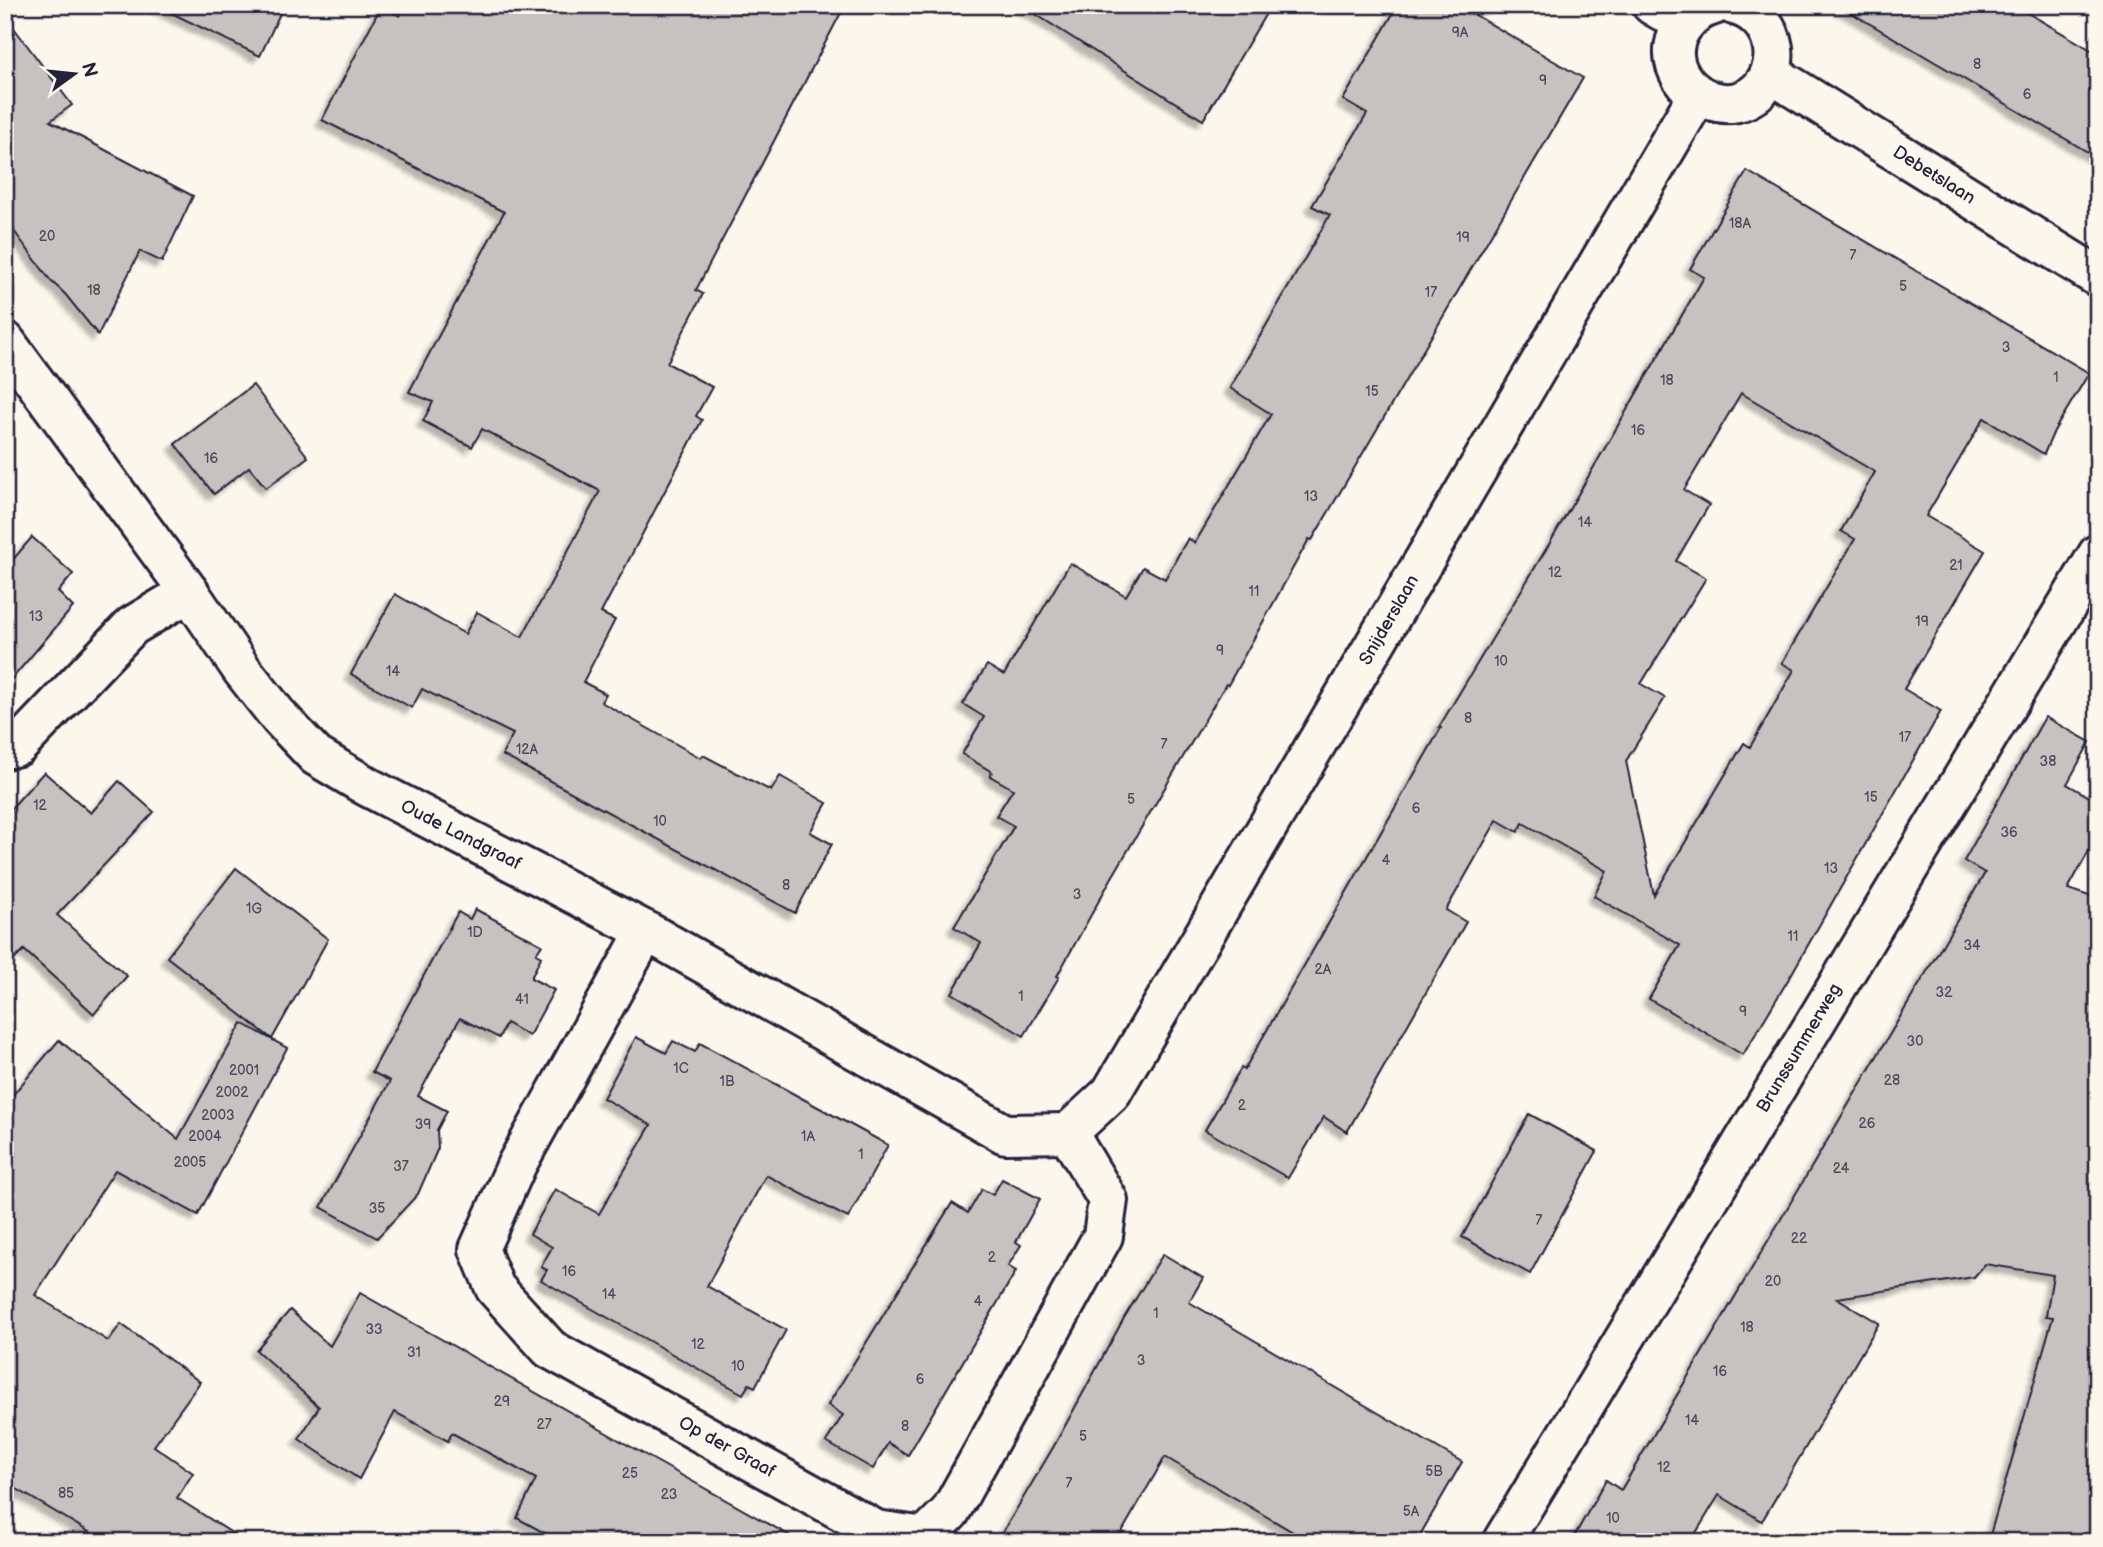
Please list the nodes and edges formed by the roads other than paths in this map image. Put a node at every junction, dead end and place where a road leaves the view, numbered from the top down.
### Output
1 (1713, 9) edge
2 (1770, 73) junction
3 (1697, 96) junction
4 (2098, 277) edge
5 (5, 341) edge
6 (2098, 554) edge
7 (189, 592) junction
8 (5, 750) edge
9 (646, 931) junction
10 (1068, 1133) junction
11 (1502, 1542) edge

1 - 2 street
1 - 3 street
2 - 3 street
2 - 4 street, Debetslaan
3 - 10 street, Snijderslaan
5 - 7 street, Oude Landgraaf
6 - 11 street, Brunssummerweg
7 - 8 street
7 - 9 street, Oude Landgraaf
9 - 10 street, Oude Landgraaf
9 - 10 street, Op der Graaf

